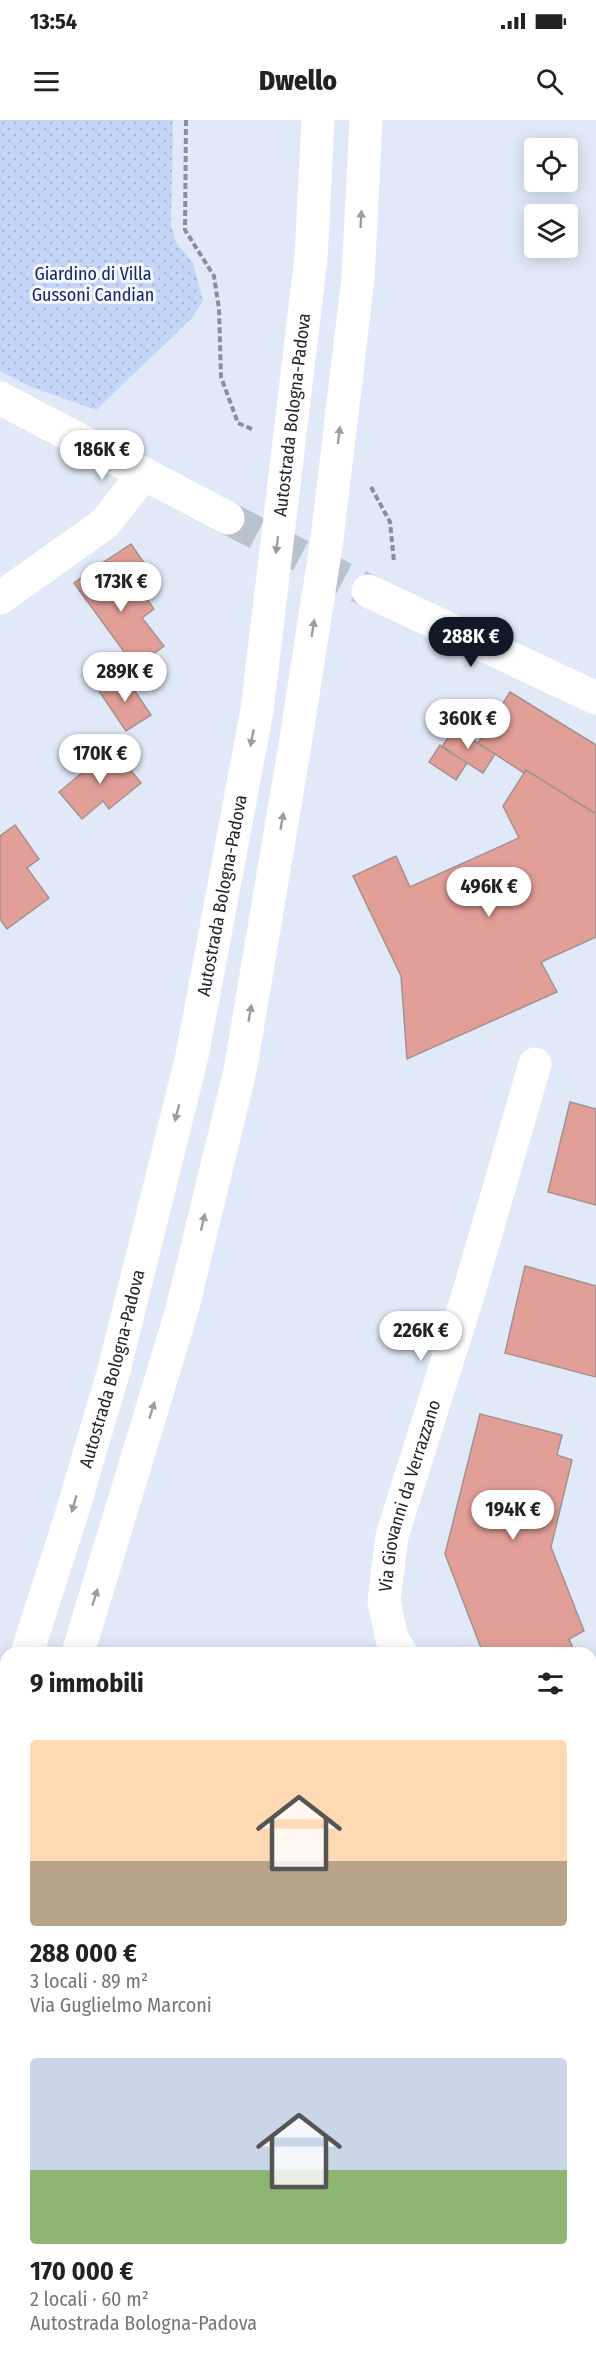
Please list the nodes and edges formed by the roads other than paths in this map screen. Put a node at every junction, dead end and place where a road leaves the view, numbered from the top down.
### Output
1 (318, 120) edge
2 (366, 120) edge
3 (0, 398) edge
4 (144, 474) junction
5 (228, 518) tunnel mouth
6 (368, 591) tunnel mouth
7 (0, 598) edge
8 (596, 699) edge
9 (535, 1064) dead end
10 (29, 1647) edge
11 (80, 1647) edge
12 (397, 1647) edge

1 -> 10 main road, Autostrada Bologna-Padova
11 -> 2 main road
3 - 4 main road
4 - 5 main road
4 - 7 main road
6 - 8 main road
9 - 12 main road, Via Giovanni da Verrazzano

